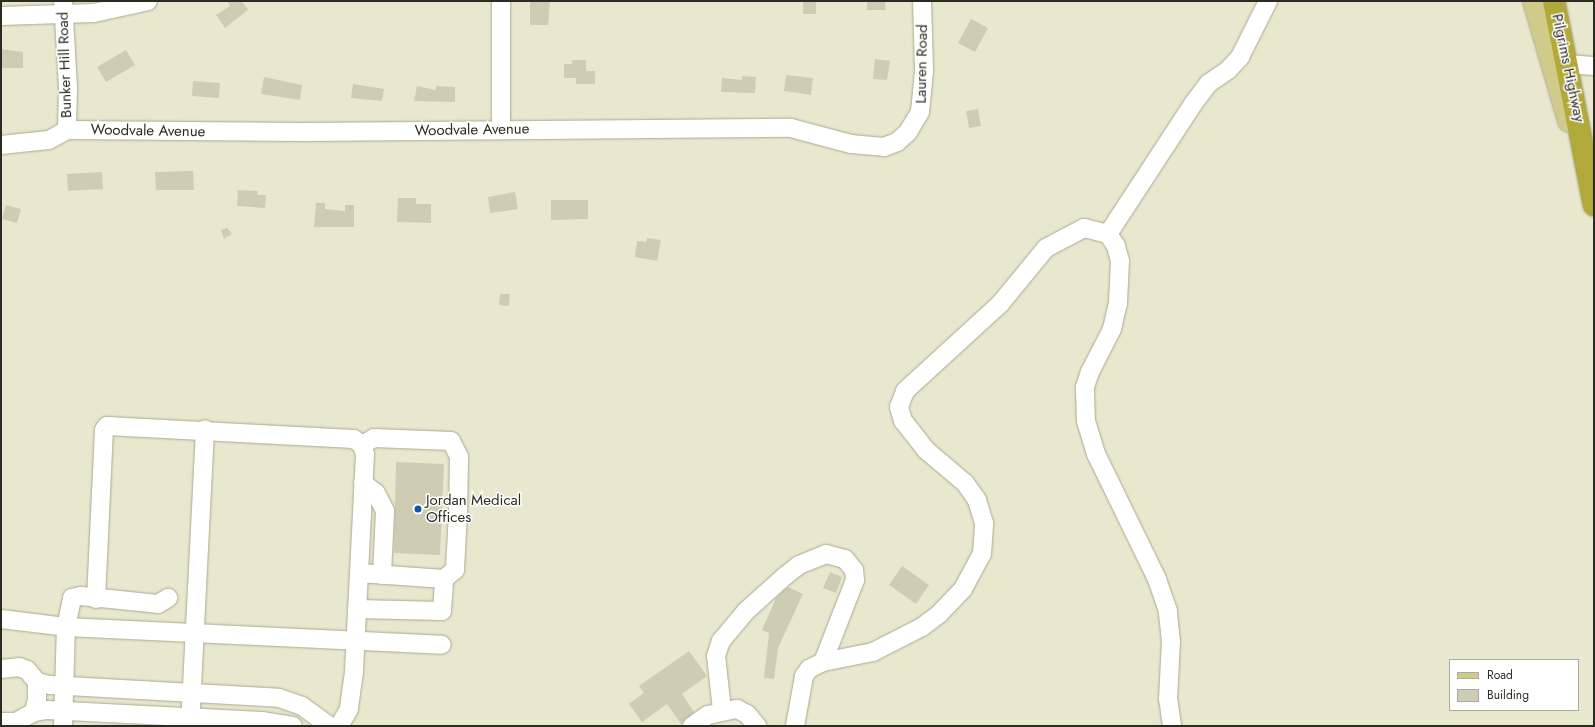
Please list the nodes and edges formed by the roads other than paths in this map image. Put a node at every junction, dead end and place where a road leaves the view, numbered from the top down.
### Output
1 (148, 1) edge
2 (501, 1) edge
3 (922, 1) edge
4 (1268, 1) edge
5 (1534, 1) edge
6 (1554, 1) edge
7 (63, 8) edge
8 (1, 16) edge
9 (1560, 64) junction
10 (1594, 66) edge
11 (501, 129) junction
12 (67, 130) junction
13 (1, 145) edge
14 (874, 148) joint
15 (1594, 207) edge
16 (1108, 234) junction
17 (205, 429) junction
18 (362, 445) junction
19 (364, 484) junction
20 (359, 573) junction
21 (382, 575) junction
22 (444, 579) junction
23 (168, 598) dead end
24 (96, 599) junction
25 (357, 609) junction
26 (1, 619) edge
27 (66, 627) junction
28 (194, 632) junction
29 (356, 641) junction
30 (442, 645) dead end
31 (823, 662) junction
32 (1, 669) edge
33 (36, 682) junction
34 (65, 685) junction
35 (192, 693) junction
36 (722, 710) junction
37 (34, 712) junction
38 (63, 718) edge
39 (1, 722) edge
40 (190, 722) edge
41 (293, 726) edge
42 (330, 726) edge
43 (339, 726) edge
44 (692, 726) edge
45 (757, 726) edge
46 (795, 726) edge
47 (1172, 726) edge

1 - 7 street
2 - 11 street
3 - 14 street, Lauren Road
4 - 16 street
5 - 9 main road
6 - 9 highway, Pilgrims Highway
7 - 8 street
7 - 12 street, Bunker Hill Road
9 - 10 street
9 - 15 highway, Pilgrims Highway
11 - 12 street, Woodvale Avenue
11 - 14 street, Woodvale Avenue
12 - 13 street
16 - 31 street
16 - 47 street
17 - 18 street
17 - 24 street
17 - 28 street
18 - 19 street
18 - 22 street
19 - 20 street
19 - 21 street
20 - 21 street
20 - 25 street
21 - 22 street
22 - 25 street
23 - 24 street
24 - 27 street
25 - 29 street
26 - 27 street
27 - 28 street
27 - 34 street
28 - 29 street
28 - 35 street
29 - 30 street
29 - 43 street
31 - 36 street
31 - 46 street
32 - 33 street
33 - 34 street
33 - 37 street
34 - 35 street
34 - 38 street
35 - 40 street
35 - 42 street
36 - 44 street
36 - 45 street
37 - 38 street
37 - 39 street
38 - 40 street
40 - 41 street

